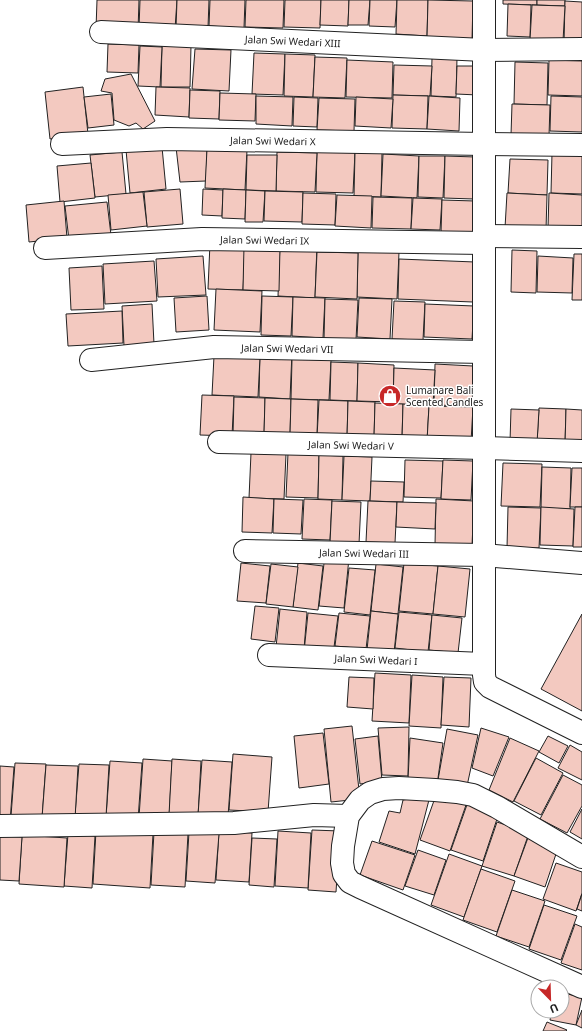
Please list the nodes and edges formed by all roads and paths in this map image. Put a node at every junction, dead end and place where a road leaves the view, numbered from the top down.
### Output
1 (484, 0) edge
2 (101, 32) dead end
3 (582, 49) edge
4 (484, 50) junction
5 (62, 144) dead end
6 (484, 144) junction
7 (582, 145) edge
8 (582, 237) edge
9 (484, 240) junction
10 (45, 248) dead end
11 (484, 352) junction
12 (92, 360) dead end
13 (219, 442) dead end
14 (484, 448) junction
15 (582, 451) edge
16 (245, 551) dead end
17 (483, 555) junction
18 (582, 563) edge
19 (269, 655) dead end
20 (484, 673) junction
21 (582, 732) edge
22 (348, 816) junction
23 (0, 826) edge
24 (582, 857) edge
25 (582, 987) edge

1 - 4 street
2 - 4 street, Jalan Swi Wedari XIII
3 - 4 street, Jalan Swi Wedari XIII
4 - 6 street
5 - 6 street, Jalan Swi Wedari X
6 - 7 street, Jalan Swi Wedari X
6 - 9 street
8 - 9 street, Jalan Swi Wedari IX
9 - 10 street, Jalan Swi Wedari IX
9 - 11 street
11 - 12 street, Jalan Swi Wedari VII
11 - 14 street
13 - 14 street, Jalan Swi Wedari V
14 - 15 street, Jalan Swi Wedari V
14 - 17 street
16 - 17 street, Jalan Swi Wedari III
17 - 18 street, Jalan Swi Wedari III
17 - 20 street
19 - 20 street, Jalan Swi Wedari I
20 - 21 street
22 - 23 street
22 - 24 street
22 - 25 street

